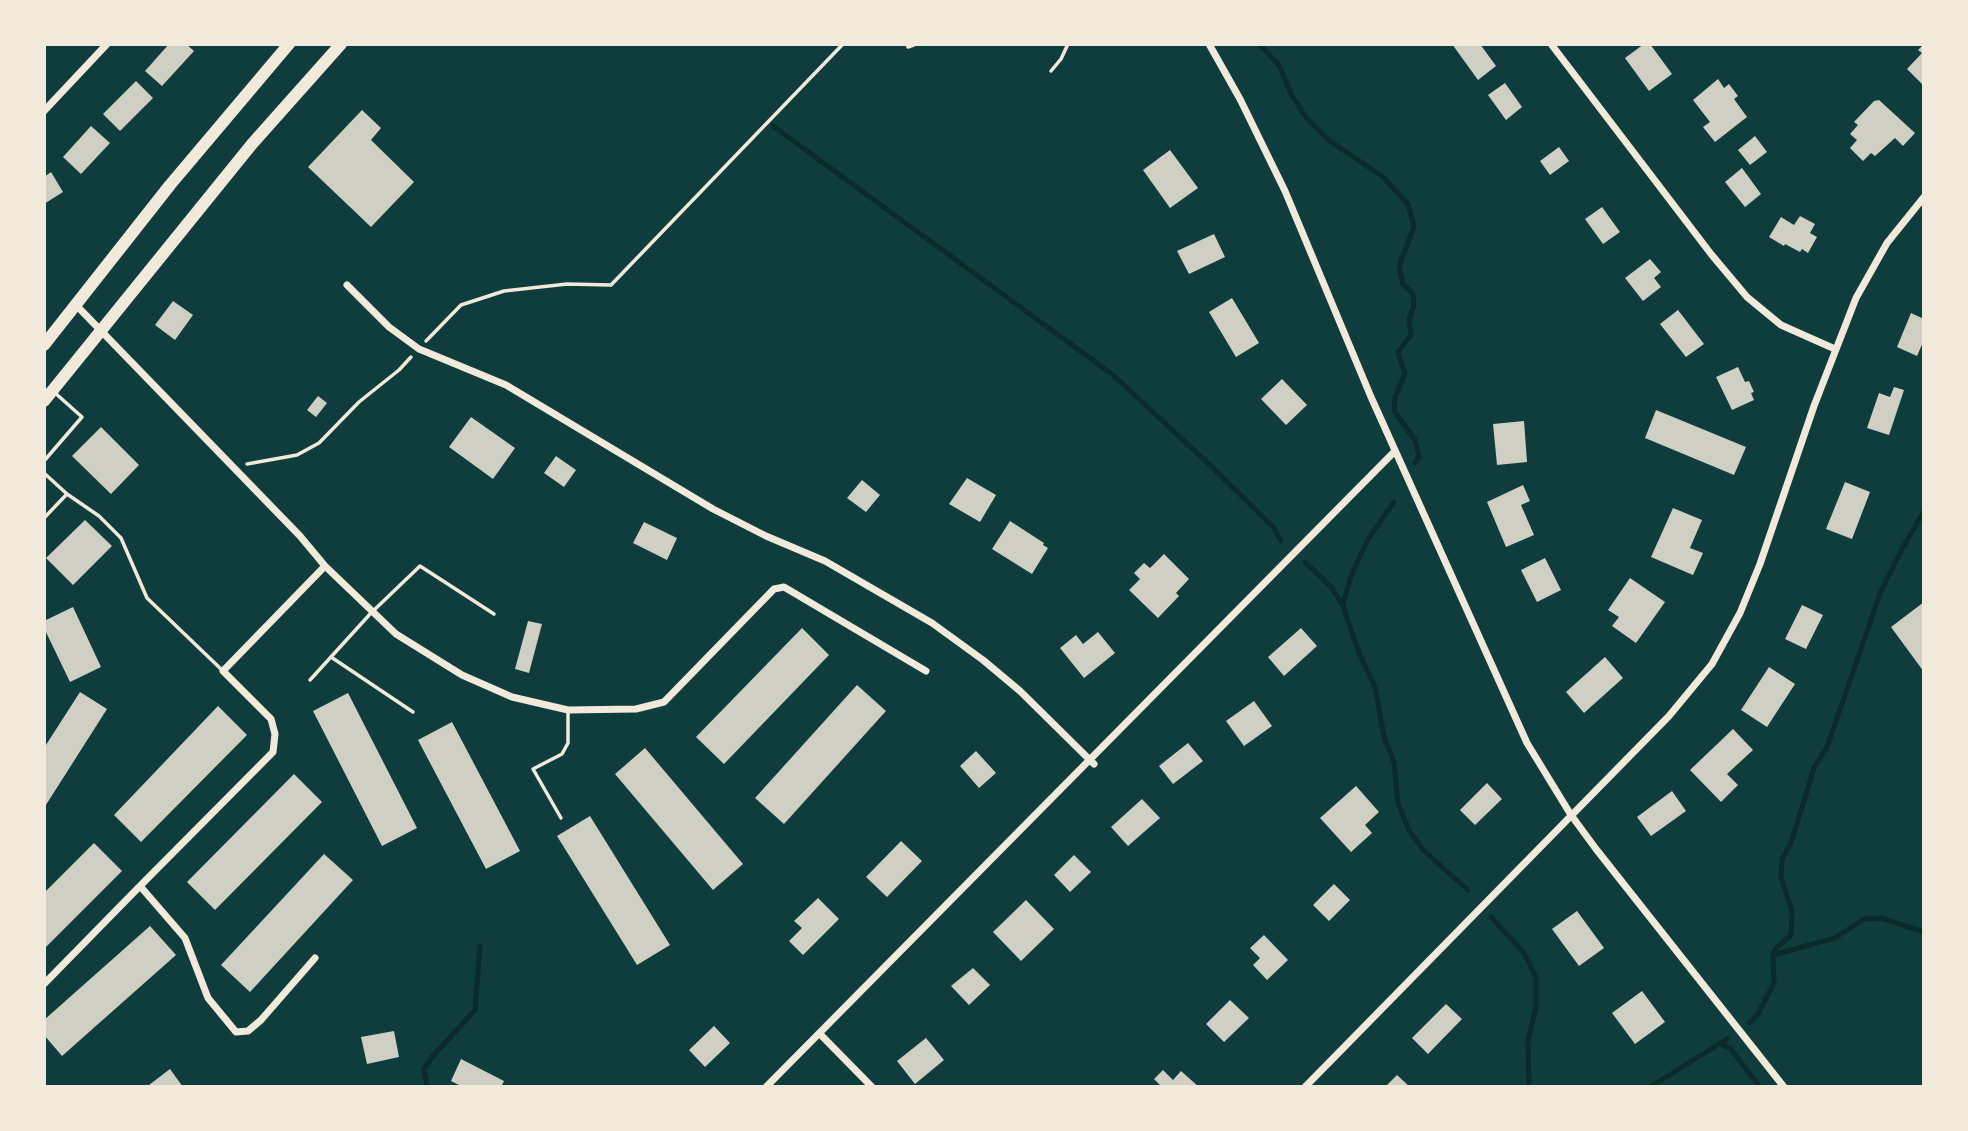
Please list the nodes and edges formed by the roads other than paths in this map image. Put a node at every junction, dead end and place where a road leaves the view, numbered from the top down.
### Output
1 (107, 44) edge
2 (289, 44) edge
3 (341, 44) edge
4 (1209, 44) edge
5 (1551, 44) edge
6 (44, 110) edge
7 (1924, 197) edge
8 (347, 285) dead end
9 (76, 305) junction
10 (102, 331) junction
11 (44, 345) edge
12 (1835, 349) junction
13 (48, 396) edge
14 (1395, 451) junction
15 (44, 461) edge
16 (44, 473) edge
17 (66, 494) junction
18 (44, 518) edge
19 (325, 566) junction
20 (371, 613) junction
21 (494, 614) dead end
22 (331, 657) junction
23 (223, 671) junction
24 (926, 671) dead end
25 (310, 680) dead end
26 (568, 710) junction
27 (413, 712) dead end
28 (1091, 761) junction
29 (1570, 815) junction
30 (561, 818) dead end
31 (140, 887) junction
32 (315, 958) dead end
33 (44, 984) edge
34 (820, 1034) junction
35 (766, 1087) edge
36 (872, 1087) edge
37 (1305, 1087) edge
38 (1784, 1087) edge

1 - 6 street
2 - 9 main road
3 - 10 main road
4 - 14 street
5 - 12 street
7 - 12 street
8 - 28 street
9 - 10 street
9 - 11 main road
10 - 13 main road
10 - 19 street
12 - 29 street
13 - 15 lane
14 - 28 street
14 - 29 street
16 - 17 lane
17 - 18 lane
17 - 23 lane
19 - 20 street
19 - 23 street
20 - 21 lane
20 - 22 lane
20 - 26 street
22 - 25 lane
22 - 27 lane
23 - 31 street
24 - 26 street
26 - 30 lane
28 - 34 street
29 - 37 street
29 - 38 street
31 - 32 street
31 - 33 street
34 - 35 street
34 - 36 street

